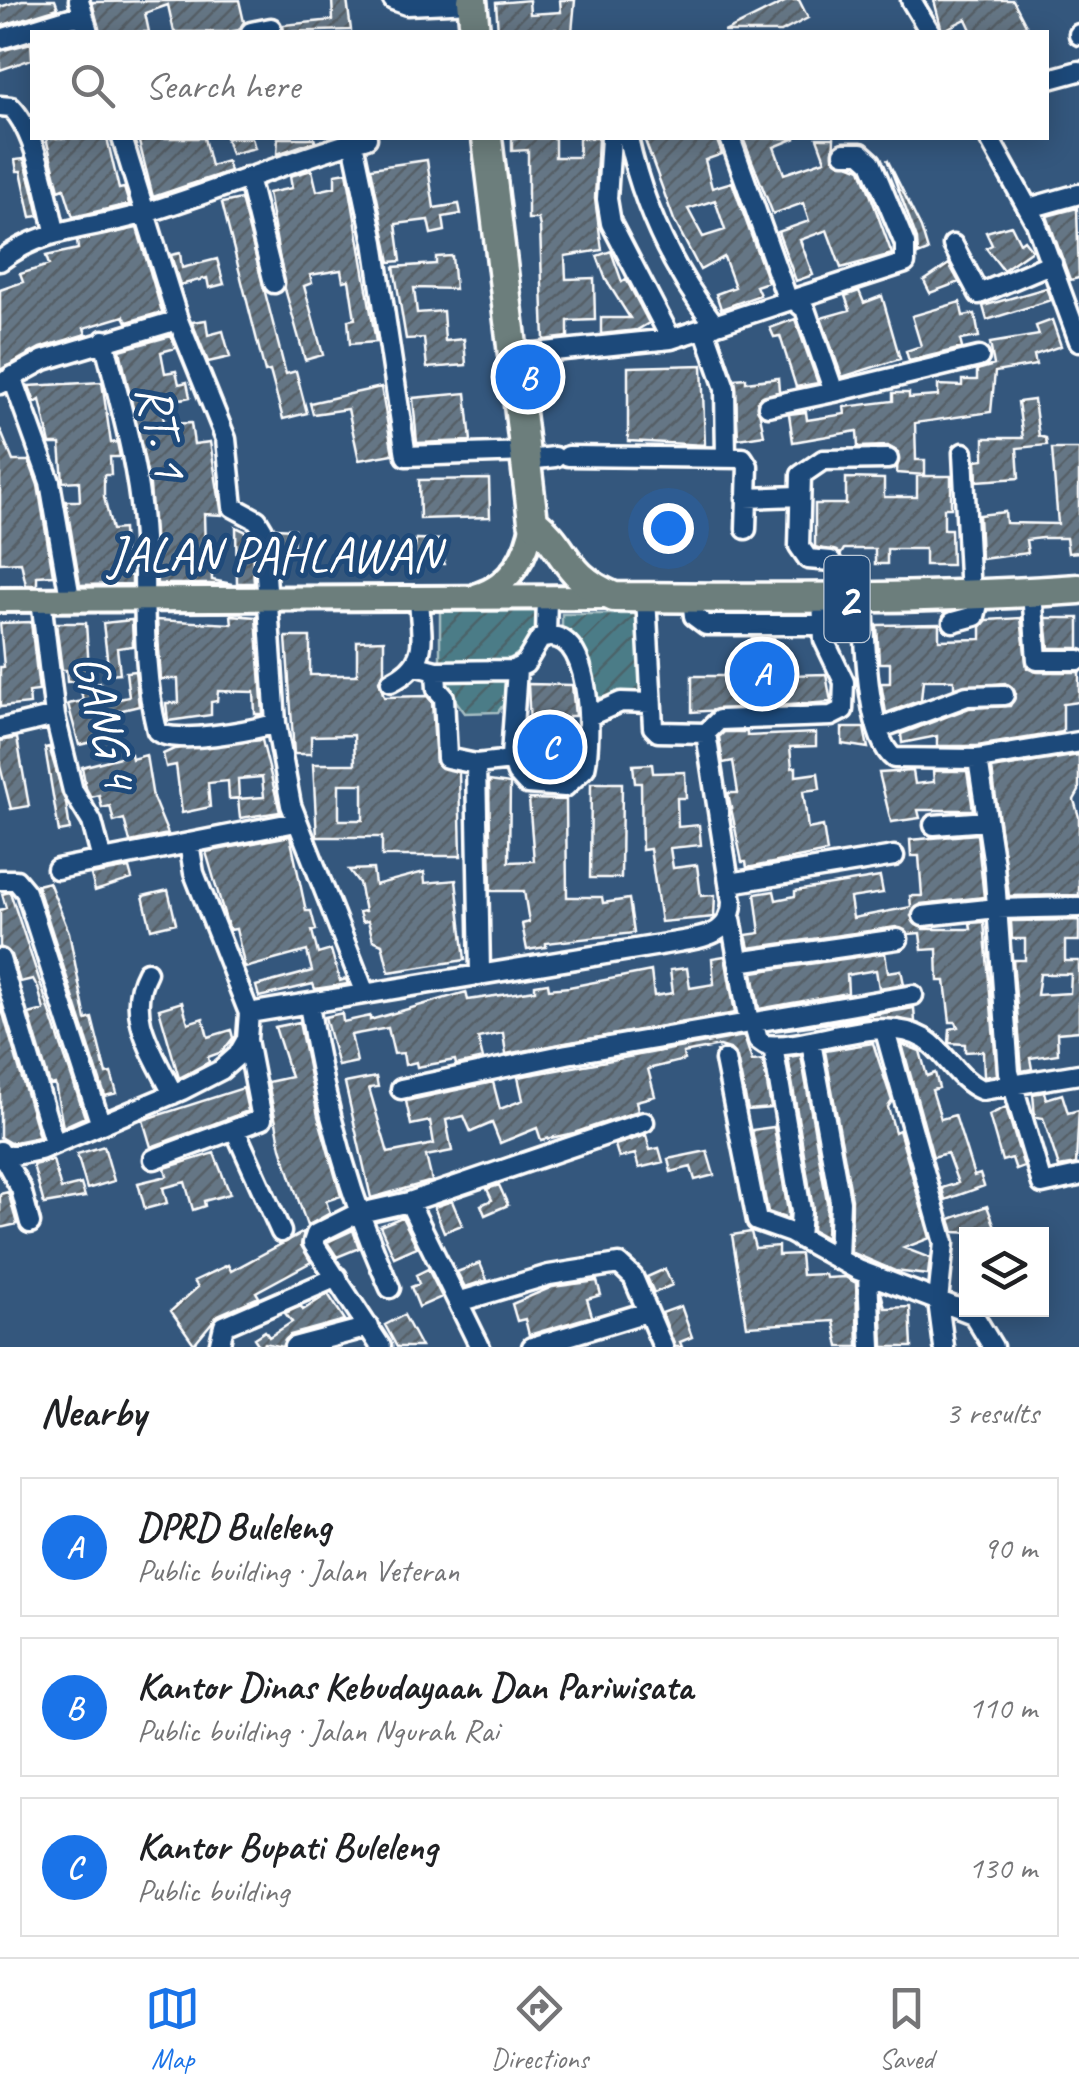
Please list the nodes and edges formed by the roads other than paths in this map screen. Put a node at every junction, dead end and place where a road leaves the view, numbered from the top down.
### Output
1 (394, 0) edge
2 (910, 0) edge
3 (472, 1) edge
4 (81, 7) edge
5 (270, 28) dead end
6 (260, 30) edge
7 (475, 30) edge
8 (929, 30) edge
9 (0, 39) edge
10 (1079, 71) edge
11 (1049, 79) edge
12 (0, 106) edge
13 (123, 140) edge
14 (355, 140) edge
15 (487, 140) edge
16 (611, 140) edge
17 (628, 140) edge
18 (731, 140) edge
19 (990, 140) edge
20 (844, 154) dead end
21 (248, 177) junction
22 (1079, 194) edge
23 (1029, 208) junction
24 (146, 212) junction
25 (54, 231) junction
26 (953, 244) dead end
27 (0, 261) edge
28 (1052, 262) junction
29 (274, 283) dead end
30 (1071, 286) edge
31 (791, 300) junction
32 (178, 320) junction
33 (710, 326) junction
34 (671, 339) junction
35 (104, 340) junction
36 (1079, 341) edge
37 (515, 355) junction
38 (980, 357) dead end
39 (6, 380) edge
40 (834, 392) junction
41 (768, 406) dead end
42 (963, 454) dead end
43 (526, 456) junction
44 (726, 458) junction
45 (888, 459) dead end
46 (798, 496) junction
47 (746, 498) junction
48 (532, 521) junction
49 (746, 529) dead end
50 (831, 561) dead end
51 (1079, 589) edge
52 (1032, 592) junction
53 (975, 596) junction
54 (547, 597) junction
55 (614, 597) junction
56 (646, 597) junction
57 (70, 598) junction
58 (141, 598) junction
59 (465, 598) junction
60 (41, 599) junction
61 (419, 599) junction
62 (0, 600) edge
63 (863, 600) junction
64 (266, 601) junction
65 (823, 612) junction
66 (953, 622) dead end
67 (546, 636) junction
68 (1079, 660) edge
69 (427, 669) junction
70 (517, 669) junction
71 (391, 682) dead end
72 (1004, 695) dead end
73 (650, 704) junction
74 (55, 716) junction
75 (588, 716) junction
76 (276, 723) junction
77 (0, 729) edge
78 (878, 729) junction
79 (706, 734) junction
80 (1079, 742) edge
81 (978, 759) junction
82 (512, 760) junction
83 (476, 764) junction
84 (987, 821) junction
85 (296, 822) junction
86 (934, 825) dead end
87 (189, 843) junction
88 (894, 856) dead end
89 (102, 860) junction
90 (57, 870) dead end
91 (0, 880) edge
92 (730, 883) junction
93 (1079, 907) edge
94 (997, 909) junction
95 (922, 916) dead end
96 (731, 919) junction
97 (898, 939) dead end
98 (0, 959) edge
99 (738, 962) junction
100 (147, 972) dead end
101 (480, 973) junction
102 (364, 990) junction
103 (913, 994) dead end
104 (309, 1004) junction
105 (249, 1013) junction
106 (751, 1022) junction
107 (885, 1031) junction
108 (247, 1039) junction
109 (811, 1042) junction
110 (774, 1046) junction
111 (725, 1060) dead end
112 (1079, 1074) edge
113 (1012, 1086) junction
114 (401, 1089) dead end
115 (173, 1094) junction
116 (100, 1122) junction
117 (644, 1122) dead end
118 (235, 1130) junction
119 (54, 1142) junction
120 (3, 1154) edge
121 (154, 1159) dead end
122 (1078, 1176) edge
123 (408, 1202) junction
124 (356, 1214) junction
125 (30, 1223) dead end
126 (281, 1232) dead end
127 (799, 1238) junction
128 (838, 1260) junction
129 (868, 1274) junction
130 (336, 1277) junction
131 (390, 1288) dead end
132 (938, 1301) junction
133 (458, 1302) junction
134 (647, 1312) junction
135 (369, 1327) junction
136 (219, 1347) edge
137 (294, 1347) edge
138 (382, 1347) edge
139 (480, 1347) edge
140 (532, 1347) edge
141 (663, 1347) edge
142 (872, 1347) edge
143 (944, 1347) edge
144 (993, 1347) edge

1 - 3 street
2 - 8 street
3 - 7 highway
4 - 9 street
5 - 6 street
10 - 11 street
12 - 25 street
13 - 24 street
14 - 21 street
14 - 43 street
15 - 37 highway
16 - 34 street
17 - 33 street
18 - 31 street
19 - 23 street
20 - 31 street
21 - 24 street
21 - 29 street
22 - 23 street
23 - 28 street
24 - 25 street
24 - 32 street
25 - 27 street
26 - 28 street
28 - 30 street
30 - 36 street
31 - 33 street
31 - 40 street
32 - 35 street
32 - 64 street
33 - 34 street
33 - 44 street
34 - 37 street
35 - 39 street
35 - 58 street, RT. 1
37 - 43 highway
38 - 40 street
39 - 57 street
40 - 41 street
42 - 53 street
43 - 44 street
43 - 48 highway
44 - 47 street
45 - 46 street
46 - 47 street
46 - 50 street
47 - 49 street
48 - 55 highway
48 - 59 main road
51 - 52 highway, 2
52 - 53 highway, 2
52 - 68 street
53 - 63 highway, 2
53 - 66 street
54 - 55 main road, JALAN PAHLAWAN
54 - 59 main road, JALAN PAHLAWAN
54 - 67 street
55 - 56 highway, 2
56 - 65 highway, 2
56 - 73 street
57 - 58 main road, JALAN PAHLAWAN
57 - 60 main road, JALAN PAHLAWAN
58 - 64 main road, JALAN PAHLAWAN
58 - 76 street, RT. 1
59 - 61 main road, JALAN PAHLAWAN
60 - 62 main road, JALAN PAHLAWAN
60 - 74 street, GANG 4
61 - 64 main road, JALAN PAHLAWAN
61 - 69 street
63 - 65 highway, 2
63 - 78 street
64 - 76 street
65 - 79 street
67 - 70 street
67 - 75 street
69 - 70 street
69 - 71 street
69 - 83 street
70 - 82 street
72 - 78 street
73 - 75 street
73 - 79 street
74 - 77 street
74 - 89 street, GANG 4
75 - 82 street
76 - 85 street
78 - 81 street
79 - 92 street
80 - 81 street
81 - 84 street
82 - 83 street
83 - 101 street
84 - 86 street
84 - 94 street
85 - 87 street
85 - 102 street
87 - 89 street
87 - 105 street
88 - 92 street
89 - 90 street
91 - 116 street
92 - 96 street
93 - 94 street
94 - 95 street
94 - 113 street
96 - 99 street
96 - 101 street
97 - 99 street
98 - 119 street
99 - 106 street
100 - 115 street
101 - 102 street
102 - 104 street
103 - 106 street
104 - 105 street
104 - 124 street
105 - 108 street
106 - 110 street
106 - 114 street
107 - 109 street
107 - 113 street
107 - 132 street
108 - 115 street
108 - 118 street
109 - 110 street
109 - 128 street
110 - 127 street
111 - 127 street
112 - 113 street
113 - 122 street
115 - 116 street
116 - 119 street
117 - 123 street
118 - 121 street
118 - 126 street
119 - 120 street
120 - 125 street
123 - 124 street
123 - 133 street
124 - 130 street
124 - 131 street
127 - 128 street
128 - 129 street
129 - 132 street
129 - 142 street
130 - 135 street
130 - 136 street
132 - 143 street
132 - 144 street
133 - 134 street
133 - 139 street
134 - 140 street
134 - 141 street
135 - 137 street
135 - 138 street

